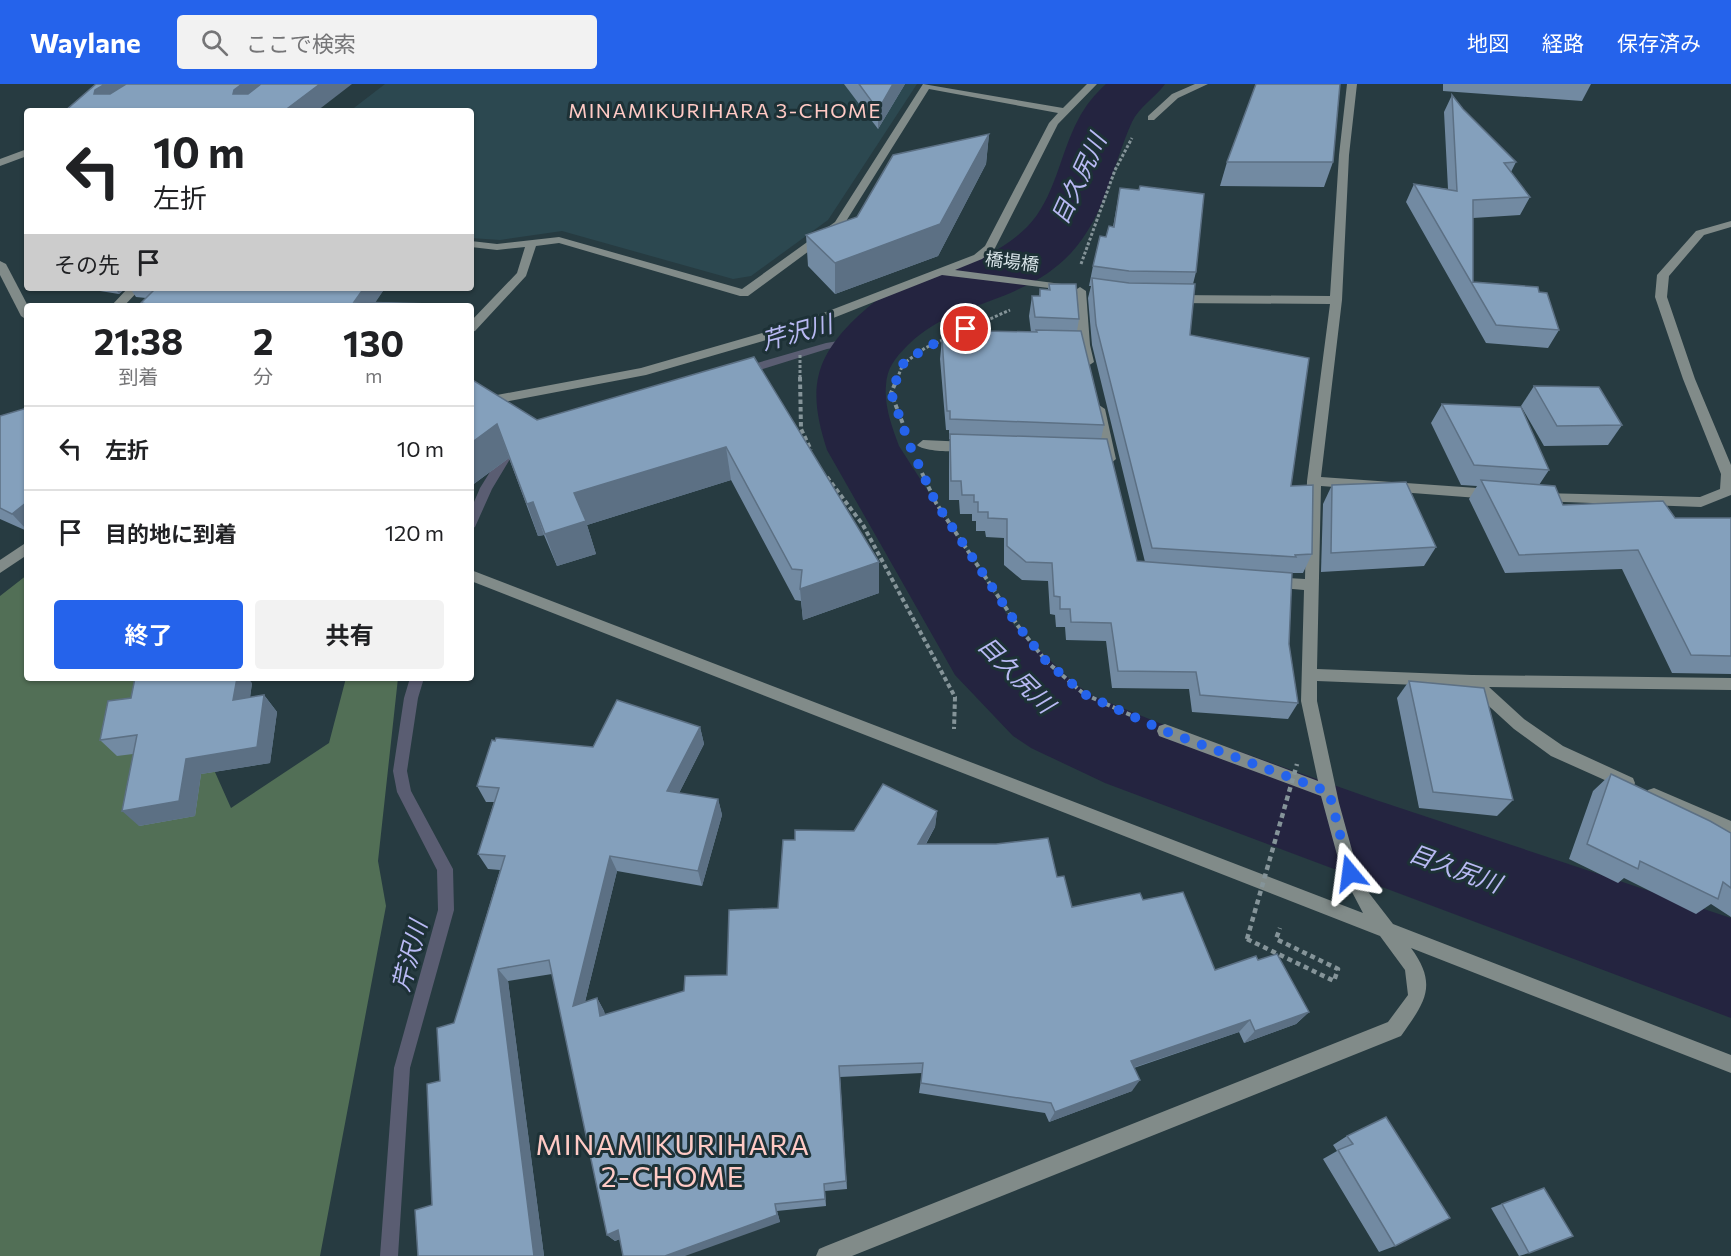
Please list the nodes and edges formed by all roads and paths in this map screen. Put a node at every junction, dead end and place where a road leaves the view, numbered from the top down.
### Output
1 (982, 84) edge
2 (1092, 84) edge
3 (1203, 84) edge
4 (1352, 84) edge
5 (977, 95) junction
6 (1064, 111) junction
7 (1151, 118) joint
8 (24, 153) edge
9 (0, 163) edge
10 (1731, 224) edge
11 (474, 244) edge
12 (531, 244) junction
13 (0, 264) edge
14 (941, 271) junction
15 (132, 291) edge
16 (1085, 292) junction
17 (1160, 299) edge
18 (1336, 300) junction
19 (120, 303) edge
20 (1017, 307) dead end
21 (24, 310) edge
22 (474, 325) edge
23 (799, 369) dead end
24 (1091, 377) edge
25 (474, 387) edge
26 (1096, 399) edge
27 (476, 404) edge
28 (907, 435) dead end
29 (923, 445) dead end
30 (981, 447) edge
31 (813, 455) edge
32 (919, 465) dead end
33 (824, 472) edge
34 (1114, 474) edge
35 (1314, 481) junction
36 (1500, 495) edge
37 (1523, 496) edge
38 (24, 549) edge
39 (0, 568) edge
40 (474, 576) edge
41 (1254, 581) edge
42 (1313, 585) junction
43 (1310, 675) junction
44 (1472, 681) junction
45 (1731, 684) edge
46 (1165, 731) joint
47 (953, 734) dead end
48 (1297, 764) dead end
49 (1330, 797) junction
50 (1731, 829) edge
51 (1280, 928) dead end
52 (1387, 931) junction
53 (1731, 1064) edge
54 (826, 1256) edge

1 - 5 street
2 - 6 street
3 - 7 street
4 - 18 street
5 - 6 street
5 - 12 street
6 - 14 street
7 - 16 path
8 - 9 street
10 - 37 street
11 - 12 street
12 - 22 street
13 - 21 street
14 - 16 street, 橋場橋
14 - 27 street
15 - 19 street
16 - 24 street
17 - 18 street
18 - 35 street
20 - 28 path
23 - 31 path
25 - 27 street
26 - 34 street
29 - 30 street
32 - 46 path
33 - 47 path
35 - 36 street
35 - 42 street
38 - 39 street
40 - 52 street
41 - 42 street
42 - 43 street
43 - 44 street
43 - 49 street
44 - 45 street
44 - 50 street
46 - 49 street
48 - 51 path, bridge
49 - 52 street
52 - 53 street
52 - 54 street

